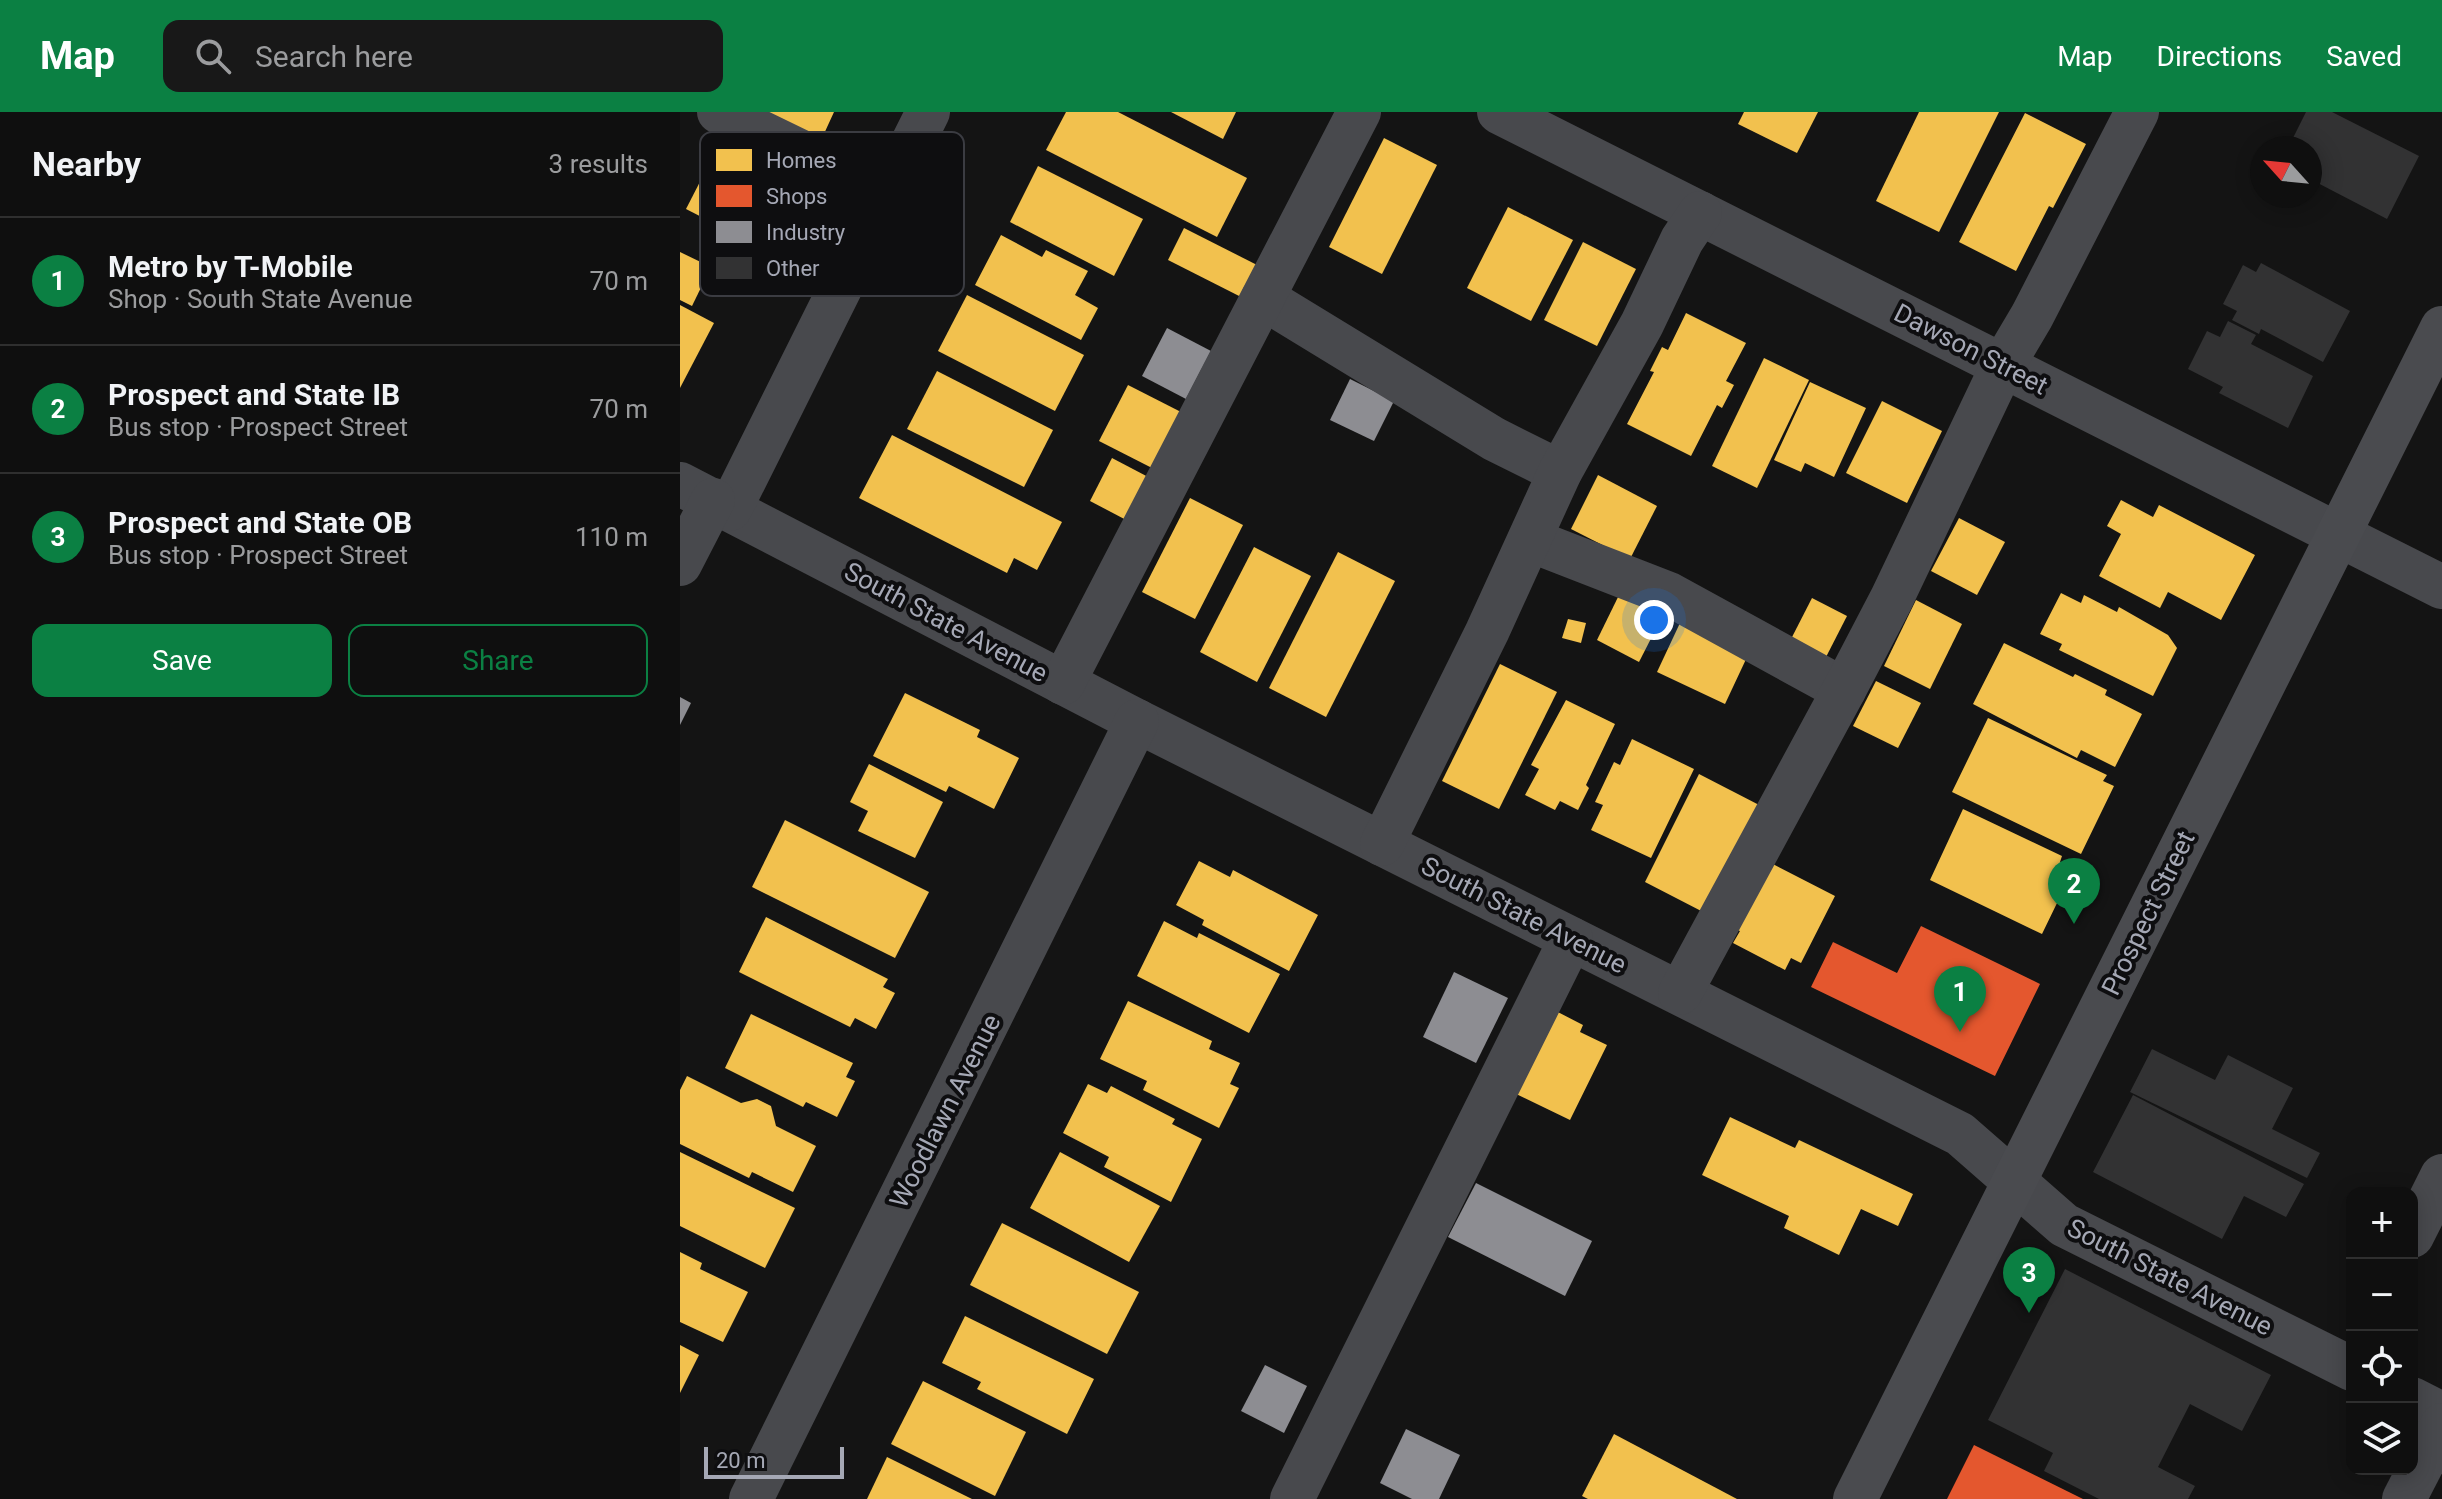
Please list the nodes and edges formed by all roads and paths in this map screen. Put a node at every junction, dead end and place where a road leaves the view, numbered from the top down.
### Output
1 (719, 112) edge
2 (928, 112) edge
3 (1359, 112) edge
4 (1499, 112) edge
5 (2137, 112) edge
6 (760, 132) edge
7 (918, 132) edge
8 (1700, 213) junction
9 (827, 296) edge
10 (1263, 298) junction
11 (2442, 328) edge
12 (2003, 365) junction
13 (1560, 472) junction
14 (708, 498) edge
15 (2337, 533) junction
16 (1530, 540) junction
17 (680, 564) edge
18 (2442, 587) edge
19 (1063, 683) junction
20 (1844, 690) junction
21 (1137, 721) junction
22 (1382, 844) junction
23 (1571, 939) junction
24 (1680, 993) junction
25 (2442, 1176) edge
26 (2014, 1182) junction
27 (2418, 1224) edge
28 (2346, 1362) edge
29 (2418, 1402) edge
30 (2442, 1414) edge
31 (2442, 1425) edge
32 (751, 1499) edge
33 (1292, 1499) edge
34 (1855, 1499) edge
35 (2404, 1499) edge

1 - 6 street
2 - 7 street
3 - 10 street
4 - 8 street, Dawson Street
5 - 12 street
8 - 12 street, Dawson Street
8 - 13 street
9 - 14 street
10 - 13 street
10 - 19 street
11 - 15 main road, Prospect Street
12 - 15 street, Dawson Street
12 - 20 street
13 - 16 street
14 - 17 street
14 - 19 street, South State Avenue
15 - 18 street, Dawson Street
15 - 26 main road, Prospect Street
16 - 20 street
16 - 22 street
19 - 21 street, South State Avenue
20 - 24 street
21 - 22 street, South State Avenue
21 - 32 street, Woodlawn Avenue
22 - 23 street, South State Avenue
23 - 24 street, South State Avenue
23 - 33 street
24 - 26 street, South State Avenue
25 - 27 street
26 - 28 street, South State Avenue
26 - 34 main road, Prospect Street
29 - 30 street
31 - 35 street

